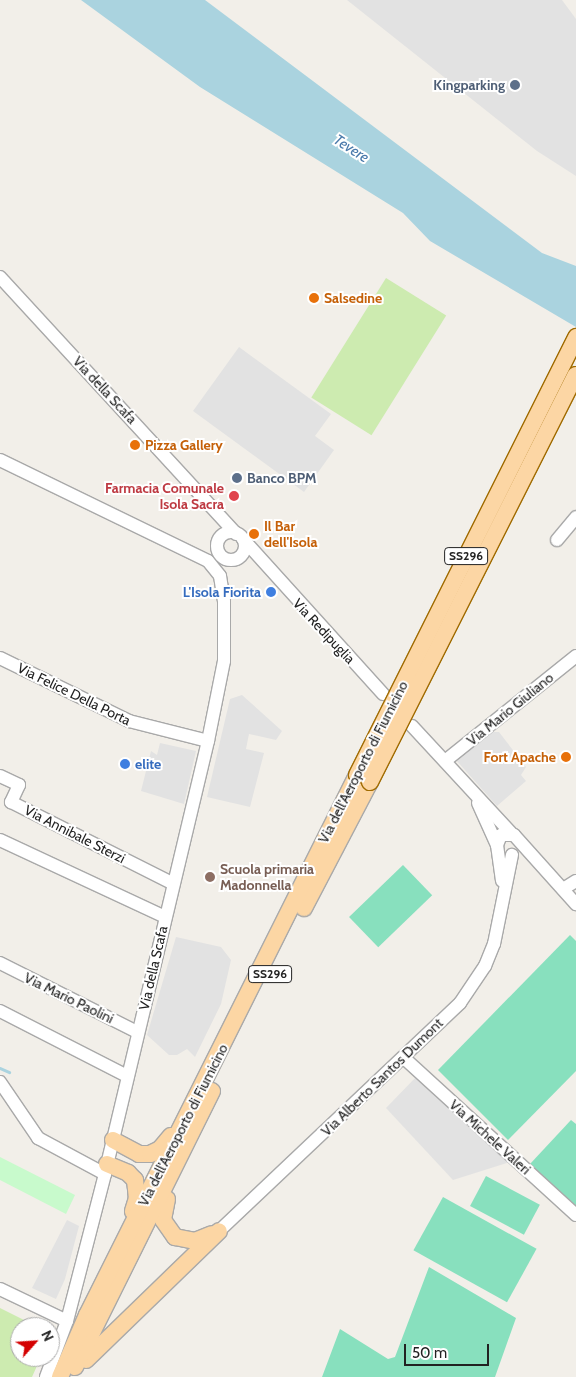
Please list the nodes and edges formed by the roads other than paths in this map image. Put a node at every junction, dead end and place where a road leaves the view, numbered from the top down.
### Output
1 (0, 277) edge
2 (576, 337) edge
3 (576, 374) edge
4 (0, 460) edge
5 (209, 505) junction
6 (576, 517) edge
7 (240, 536) junction
8 (557, 540) dead end
9 (218, 543) junction
10 (202, 558) junction
11 (235, 559) junction
12 (264, 567) junction
13 (220, 576) junction
14 (576, 656) edge
15 (0, 658) edge
16 (383, 694) dead end
17 (412, 726) dead end
18 (208, 741) junction
19 (444, 761) junction
20 (0, 776) edge
21 (363, 779) junction
22 (472, 791) junction
23 (515, 836) junction
24 (0, 840) edge
25 (497, 846) junction
26 (512, 855) junction
27 (534, 858) junction
28 (576, 881) edge
29 (174, 884) junction
30 (563, 889) junction
31 (503, 896) junction
32 (576, 904) edge
33 (165, 917) junction
34 (0, 963) edge
35 (0, 1012) edge
36 (138, 1032) junction
37 (404, 1058) junction
38 (127, 1076) junction
39 (0, 1082) edge
40 (190, 1110) junction
41 (113, 1140) junction
42 (176, 1168) junction
43 (106, 1169) junction
44 (576, 1215) edge
45 (219, 1231) junction
46 (124, 1241) junction
47 (0, 1289) edge
48 (67, 1321) junction
49 (46, 1377) edge
50 (60, 1377) edge
51 (71, 1377) edge

1 - 5 street, Via della Scafa
2 - 21 main road, Via dell'Aeroporto di Fiumicino / SS296, bridge
3 - 21 main road, Via dell'Aeroporto di Fiumicino / SS296, bridge
4 - 10 street
5 - 7 street, Via della Scafa
5 - 9 street, Via della Scafa
6 - 8 street
7 - 9 street
7 - 11 street
7 - 12 street, Via della Scafa
9 - 10 street
9 - 11 street
10 - 13 street
11 - 12 street
11 - 13 street
12 - 16 street, Via Redipuglia
13 - 18 street, Via della Scafa
14 - 19 street, Via Mario Giuliano
15 - 18 street, Via Felice Della Porta
17 - 19 street
18 - 29 street, Via della Scafa
19 - 22 street
20 - 29 street, Via Annibale Sterzi
21 - 40 main road, Via dell'Aeroporto di Fiumicino / SS296
21 - 42 main road, Via dell'Aeroporto di Fiumicino / SS296
22 - 23 street
22 - 25 street
23 - 25 street
23 - 26 street
23 - 27 street
24 - 33 street
25 - 26 street
25 - 31 street
26 - 27 street
26 - 31 street
27 - 30 street
28 - 30 street
29 - 33 street, Via della Scafa
30 - 32 street
31 - 37 street, Via Alberto Santos Dumont
33 - 36 street, Via della Scafa
34 - 36 street, Via Mario Paolini
35 - 38 street
36 - 38 street, Via della Scafa
37 - 44 street, Via Michele Valeri
37 - 45 street, Via Alberto Santos Dumont
38 - 41 street, Via della Scafa
39 - 43 street
40 - 41 main road
40 - 46 main road, Via dell'Aeroporto di Fiumicino / SS296
41 - 43 street, Via della Scafa
42 - 45 main road
42 - 51 main road, Via dell'Aeroporto di Fiumicino / SS296
43 - 46 main road
43 - 48 street, Via della Scafa
45 - 51 main road
46 - 50 main road, Via dell'Aeroporto di Fiumicino / SS296
47 - 48 street
48 - 49 street, Via della Scafa

